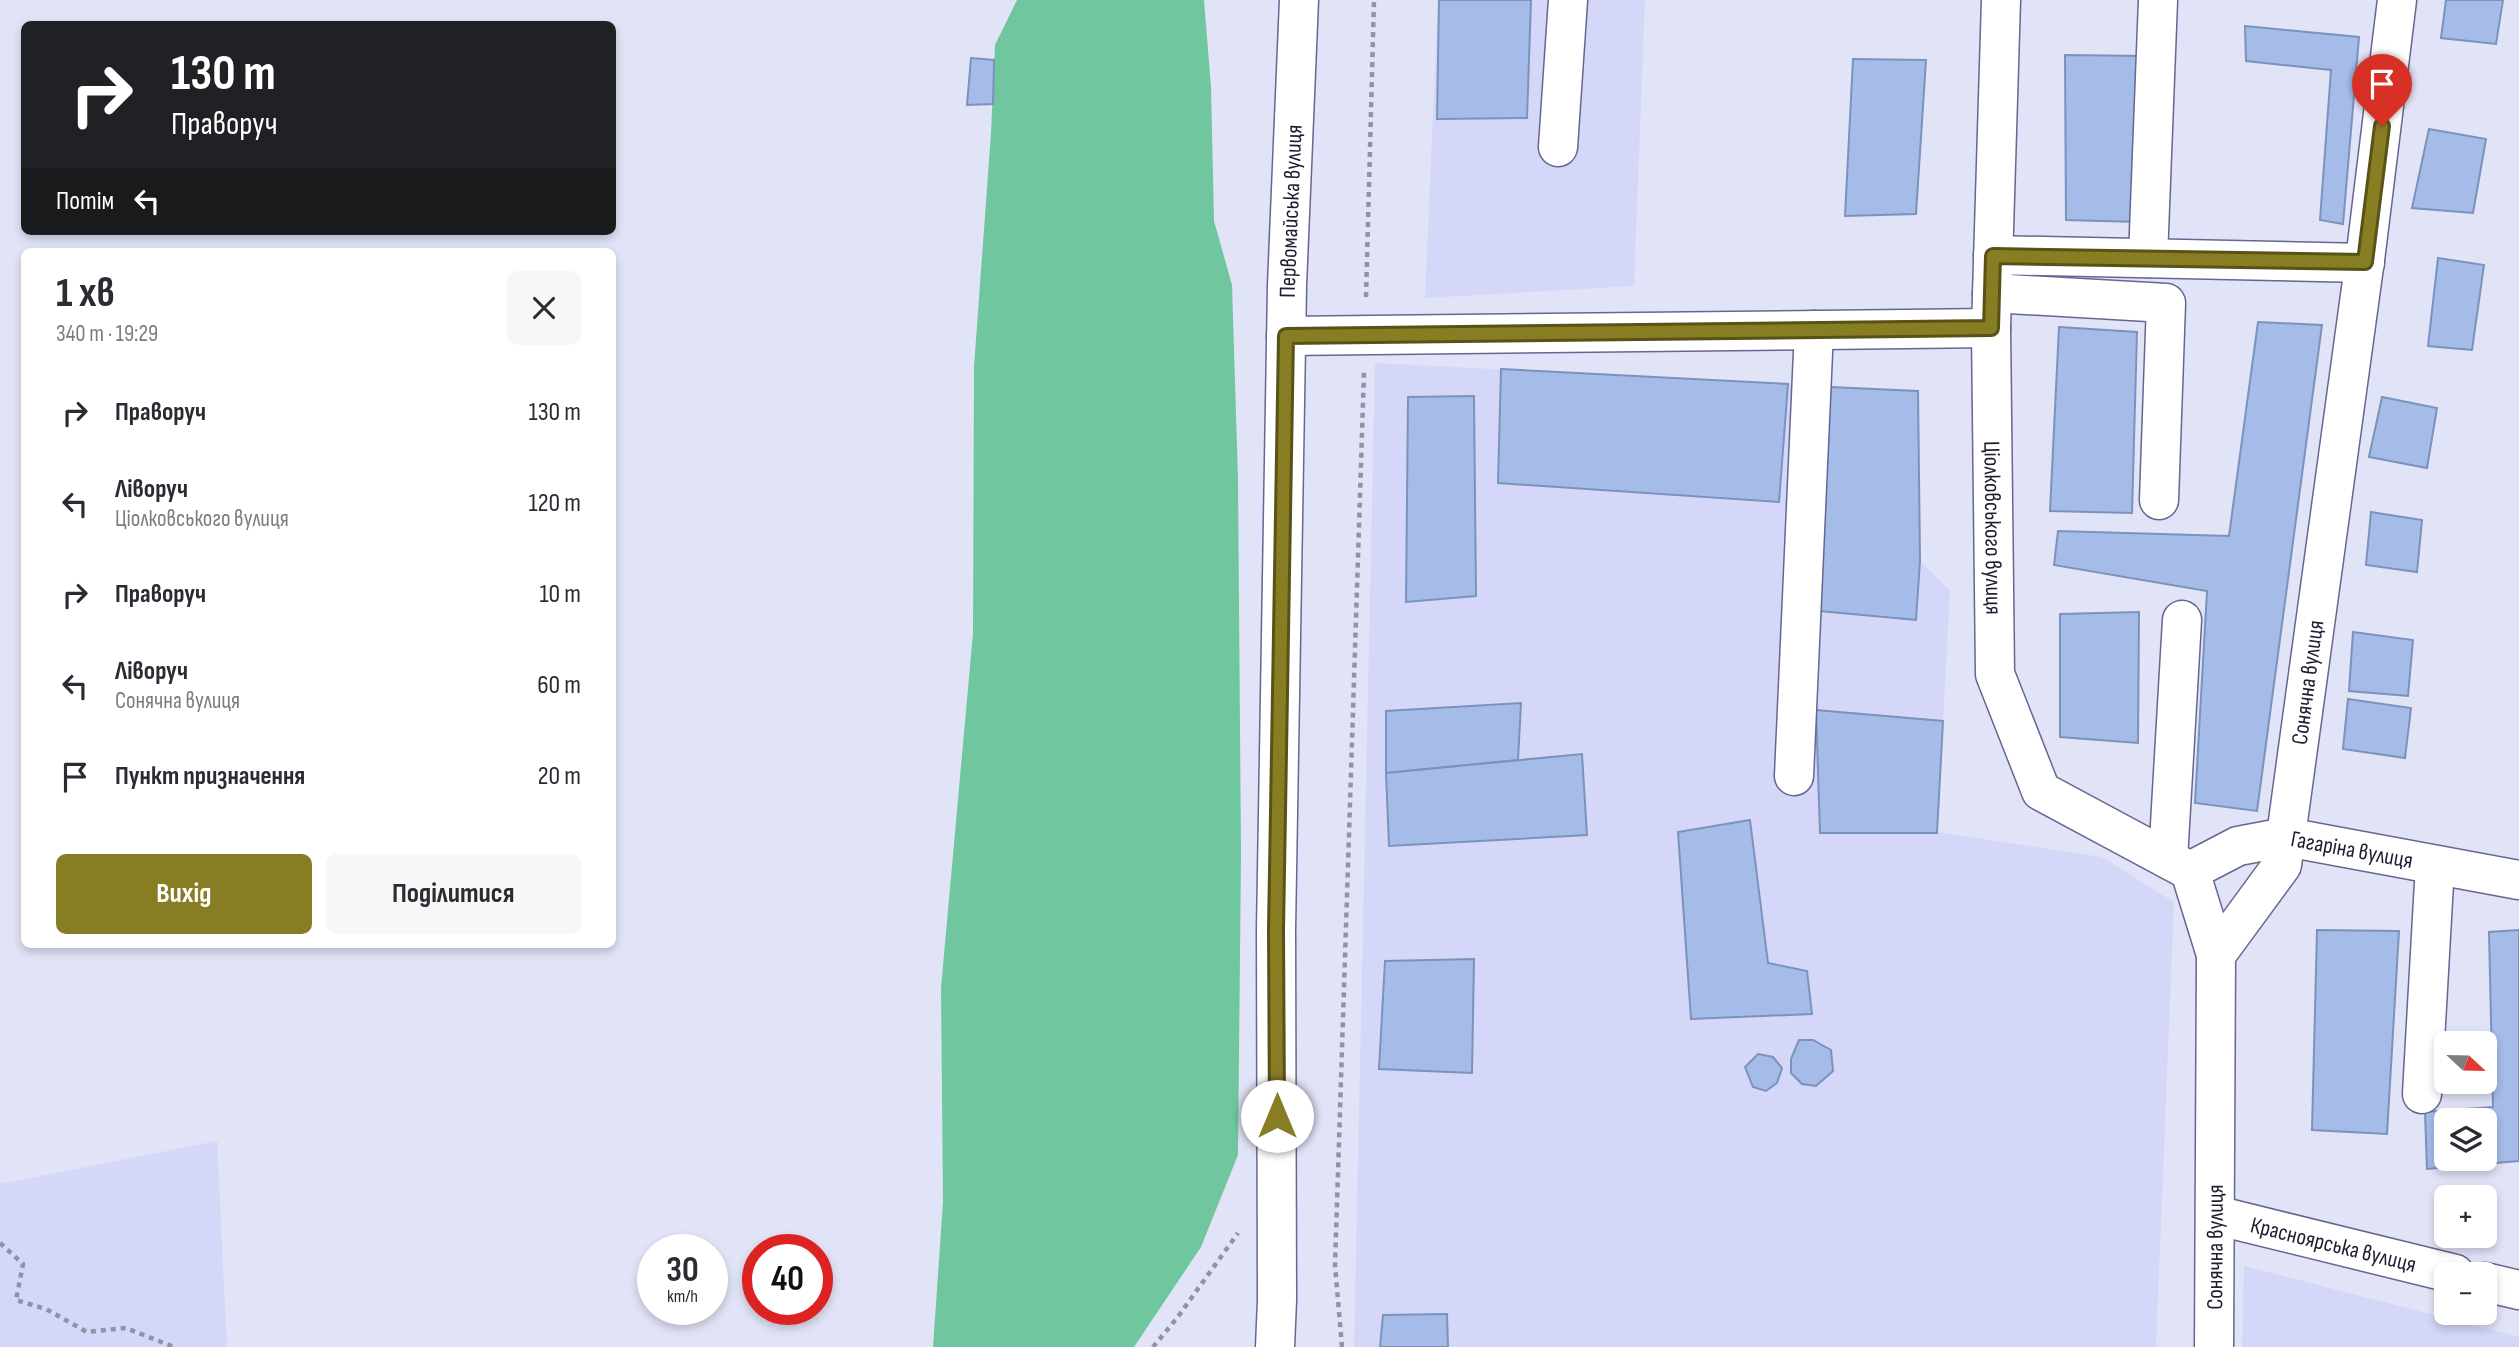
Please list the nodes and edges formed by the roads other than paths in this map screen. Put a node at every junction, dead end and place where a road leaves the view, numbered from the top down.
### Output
1 (1299, 0) edge
2 (1568, 0) edge
3 (2001, 0) edge
4 (2158, 0) edge
5 (2397, 0) edge
6 (1558, 147) dead end
7 (1993, 256) junction
8 (2148, 258) junction
9 (2365, 262) junction
10 (1991, 311) junction
11 (1814, 330) junction
12 (1286, 336) junction
13 (2159, 500) dead end
14 (2182, 620) dead end
15 (1794, 776) dead end
16 (2286, 837) junction
17 (2179, 865) junction
18 (2435, 865) junction
19 (2519, 880) edge
20 (2217, 955) junction
21 (2422, 1094) dead end
22 (2215, 1214) junction
23 (2434, 1269) edge
24 (2497, 1285) edge
25 (2519, 1290) edge
26 (1275, 1347) edge
27 (2214, 1347) edge

1 - 12 street, Первомайська вулиця
2 - 6 street
3 - 7 street, Ціолковського вулиця
4 - 8 street
5 - 9 street, Сонячна вулиця
7 - 8 street
7 - 10 street, Ціолковського вулиця
8 - 9 street
9 - 16 street, Сонячна вулиця
10 - 11 street
10 - 13 street
10 - 17 street, Ціолковського вулиця
11 - 12 street
11 - 15 street
12 - 26 street, Первомайська вулиця
14 - 17 street
16 - 17 street, Гагаріна вулиця
16 - 18 street, Гагаріна вулиця
16 - 20 street, Сонячна вулиця
17 - 20 street
18 - 19 street, Гагаріна вулиця
18 - 21 street
20 - 22 street, Сонячна вулиця
22 - 23 street, Красноярська вулиця
22 - 27 street, Сонячна вулиця
24 - 25 street

